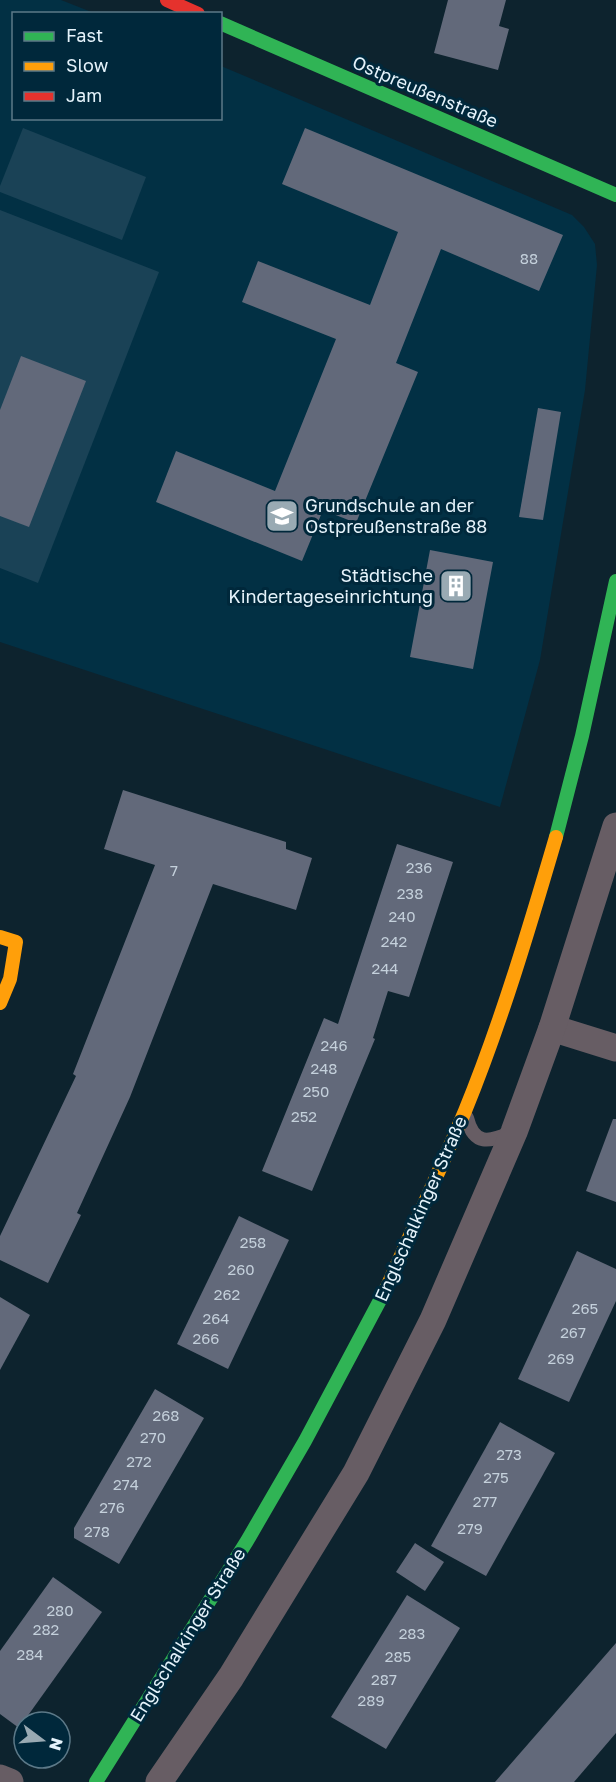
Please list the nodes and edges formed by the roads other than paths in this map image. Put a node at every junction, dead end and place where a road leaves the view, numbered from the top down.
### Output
1 (166, 0) edge
2 (193, 12) edge
3 (222, 24) edge
4 (616, 195) edge
5 (616, 581) edge
6 (616, 826) edge
7 (0, 937) edge
8 (0, 1003) edge
9 (552, 1028) junction
10 (616, 1048) edge
11 (465, 1110) junction
12 (514, 1132) junction
13 (0, 1778) edge
14 (10, 1782) edge
15 (96, 1782) edge
16 (159, 1782) edge

1 - 2 street
3 - 4 street, Ostpreußenstraße
5 - 11 street, Englschalkinger Straße
6 - 9 street
7 - 8 street
9 - 10 street
9 - 12 street
11 - 12 lane
11 - 15 street, Englschalkinger Straße
12 - 16 street
13 - 14 street

